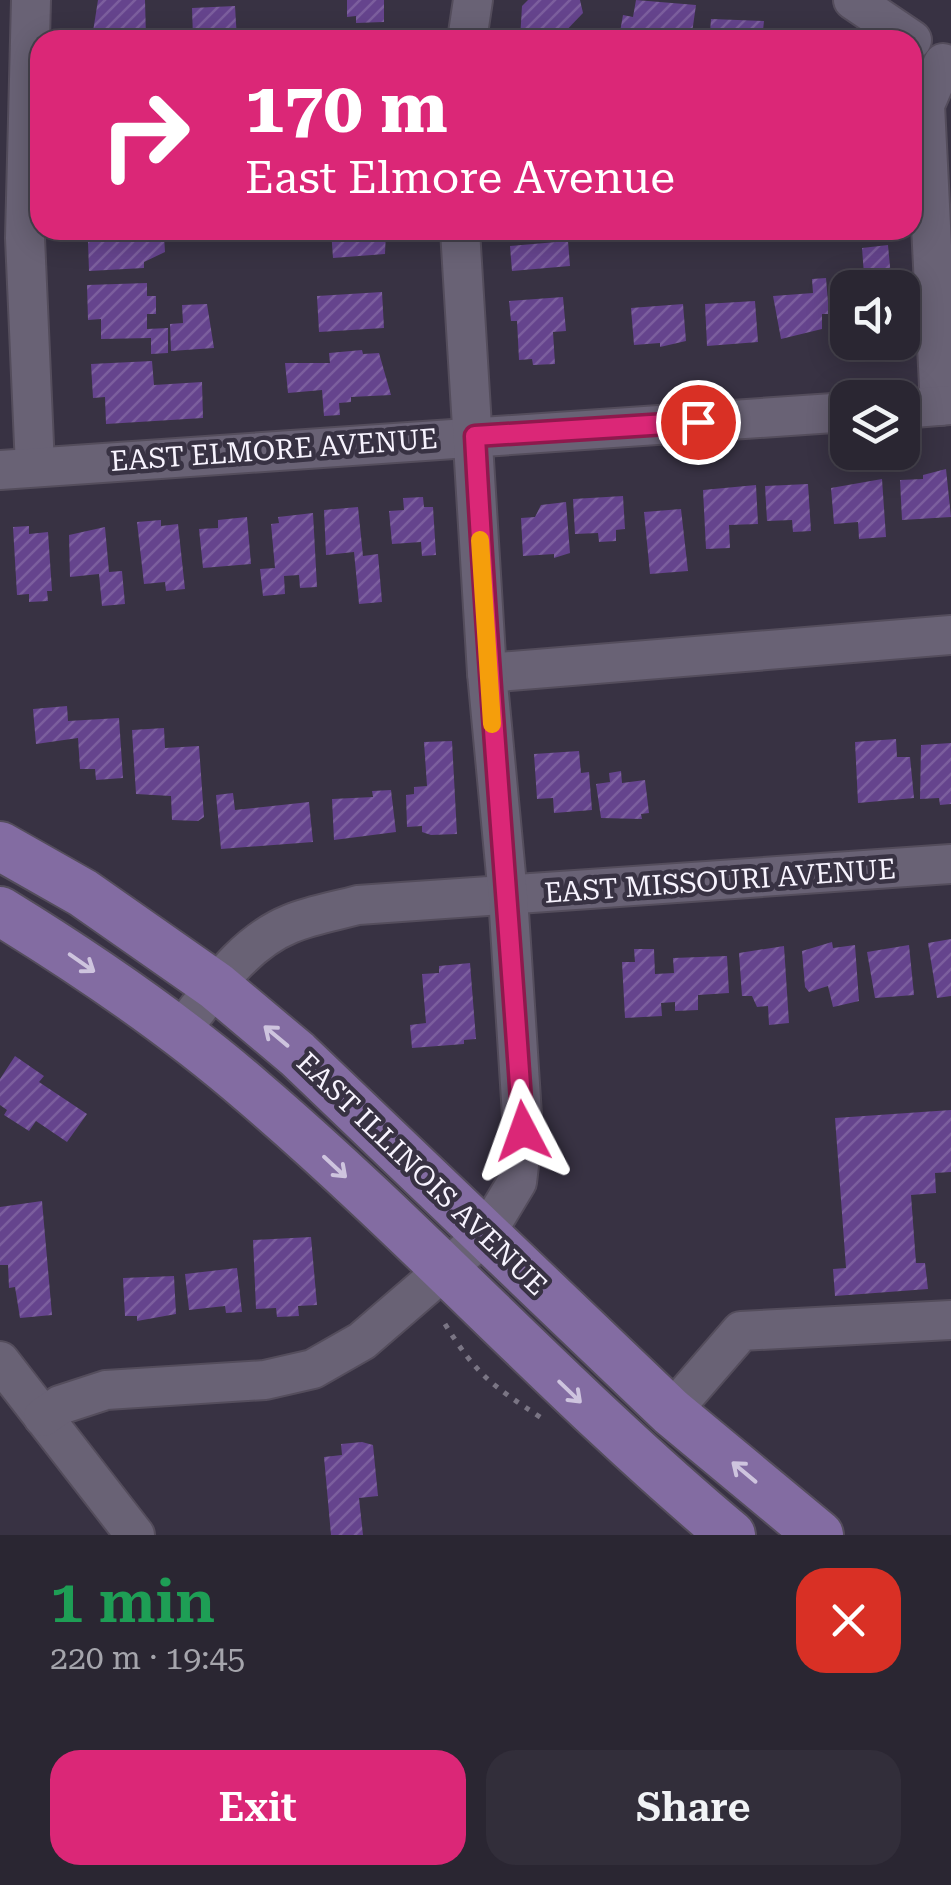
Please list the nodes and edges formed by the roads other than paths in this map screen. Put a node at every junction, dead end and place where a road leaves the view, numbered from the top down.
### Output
1 (31, 0) edge
2 (473, 0) edge
3 (854, 0) edge
4 (30, 30) edge
5 (468, 30) edge
6 (898, 30) edge
7 (30, 40) edge
8 (922, 47) edge
9 (947, 66) edge
10 (461, 240) edge
11 (946, 406) edge
12 (920, 408) edge
13 (830, 413) edge
14 (475, 436) junction
15 (17, 468) edge
16 (951, 635) edge
17 (487, 673) junction
18 (0, 846) edge
19 (951, 864) edge
20 (508, 896) junction
21 (0, 911) edge
22 (216, 986) junction
23 (179, 1033) junction
24 (485, 1235) junction
25 (444, 1271) junction
26 (951, 1320) edge
27 (0, 1362) edge
28 (671, 1412) junction
29 (43, 1417) junction
30 (635, 1455) junction
31 (136, 1535) edge
32 (731, 1535) edge
33 (819, 1535) edge

1 - 4 street
2 - 5 street
3 - 6 street
7 - 15 street
8 - 9 street
9 - 11 street
10 - 14 street
11 - 12 street
13 - 14 street, EAST ELMORE AVENUE
14 - 15 street, EAST ELMORE AVENUE
14 - 17 street
16 - 17 street
17 - 20 street
18 - 22 main road, EAST ILLINOIS AVENUE
19 - 20 street, EAST MISSOURI AVENUE
20 - 22 street, EAST MISSOURI AVENUE
20 - 24 street
21 -> 23 main road, EAST ILLINOIS AVENUE
22 - 23 street, EAST MISSOURI AVENUE
24 -> 22 main road, EAST ILLINOIS AVENUE
23 -> 25 main road, EAST ILLINOIS AVENUE
24 - 25 street
24 - 28 main road, EAST ILLINOIS AVENUE
25 - 29 street
25 -> 30 main road, EAST ILLINOIS AVENUE
26 - 28 street
27 - 29 street
28 - 30 main road
33 -> 28 main road, EAST ILLINOIS AVENUE
29 - 31 street
30 - 32 main road, EAST ILLINOIS AVENUE

